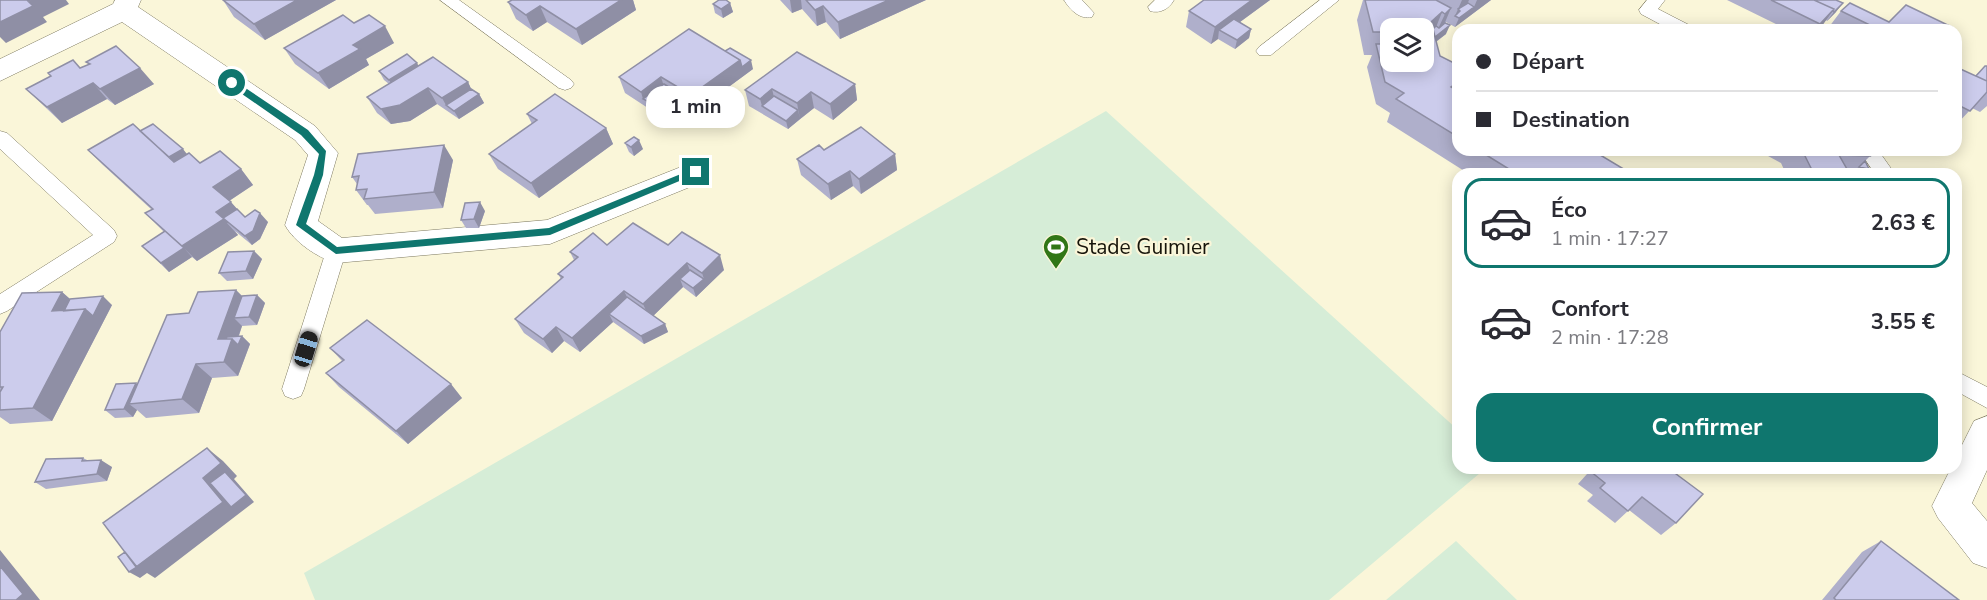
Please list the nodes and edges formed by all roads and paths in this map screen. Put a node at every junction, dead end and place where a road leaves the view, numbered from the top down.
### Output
1 (448, 0) edge
2 (1072, 0) edge
3 (1331, 0) edge
4 (1657, 0) edge
5 (126, 5) edge
6 (1086, 13) dead end
7 (1674, 24) edge
8 (1265, 51) dead end
9 (0, 71) edge
10 (565, 84) dead end
11 (0, 138) edge
12 (696, 172) dead end
13 (336, 251) junction
14 (0, 305) edge
15 (1962, 383) edge
16 (293, 389) dead end
17 (1987, 398) edge
18 (1987, 432) edge
19 (1987, 550) edge

1 - 10 lane
2 - 6 lane
3 - 8 lane
4 - 7 lane
5 - 9 street
5 - 13 street
11 - 14 lane
12 - 13 street
13 - 16 lane
15 - 17 lane
18 - 19 street

